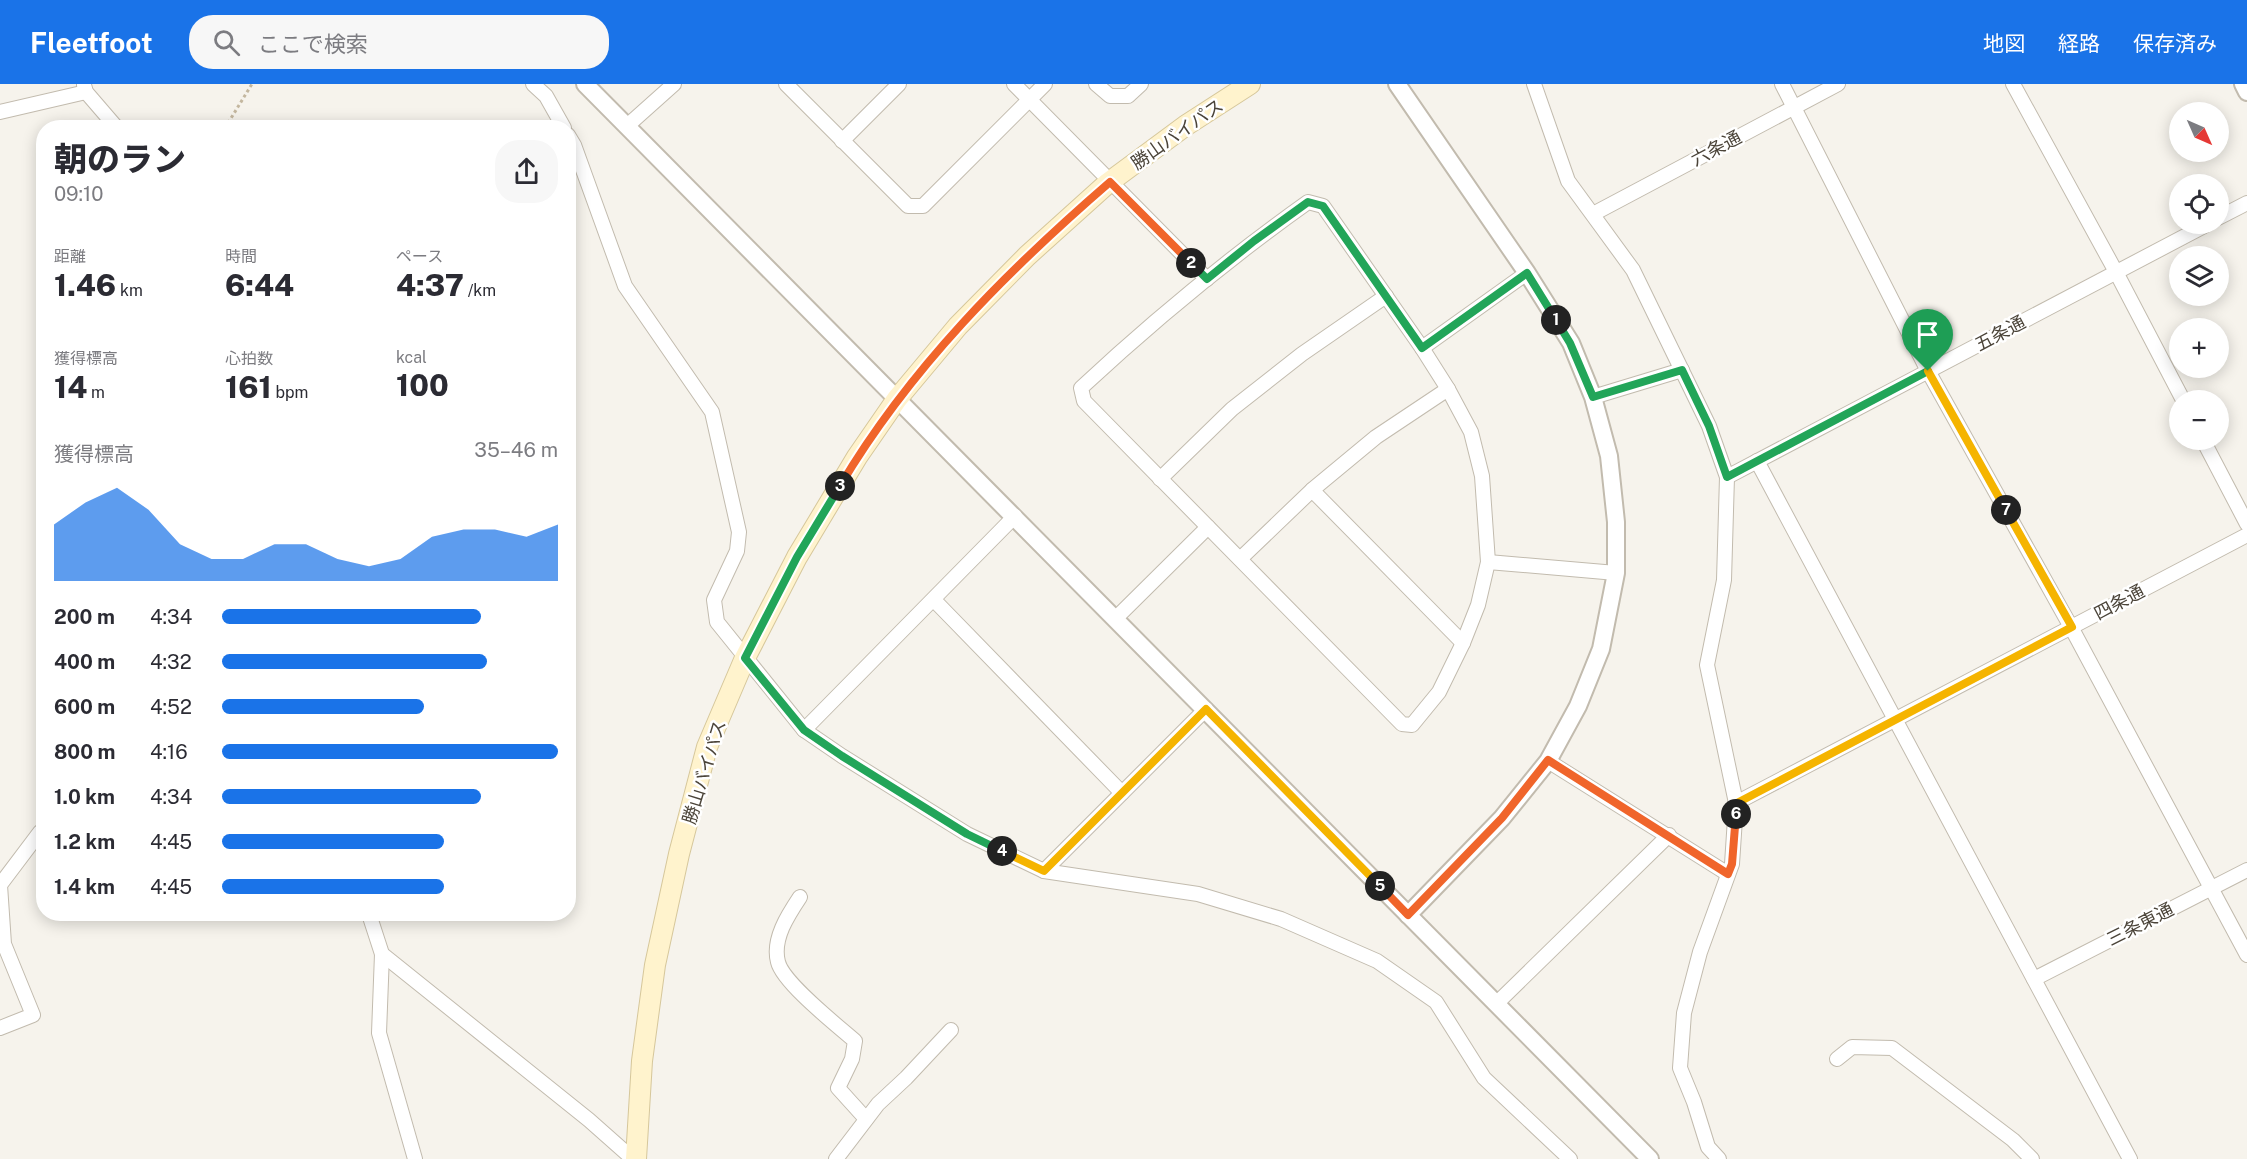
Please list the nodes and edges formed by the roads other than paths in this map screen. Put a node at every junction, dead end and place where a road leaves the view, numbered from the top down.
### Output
1 (533, 84) edge
2 (585, 84) edge
3 (674, 84) edge
4 (786, 84) edge
5 (899, 84) edge
6 (1014, 84) edge
7 (1044, 84) edge
8 (1096, 84) edge
9 (1141, 84) edge
10 (1250, 84) edge
11 (1397, 84) edge
12 (1534, 84) edge
13 (1782, 84) edge
14 (1838, 84) edge
15 (2013, 84) edge
16 (2242, 84) edge
17 (85, 88) edge
18 (2247, 92) edge
19 (1028, 100) junction
20 (1794, 107) junction
21 (0, 112) edge
22 (111, 120) edge
23 (560, 120) edge
24 (627, 126) junction
25 (842, 141) junction
26 (576, 151) edge
27 (1110, 182) junction
28 (2247, 203) edge
29 (2229, 212) edge
30 (1593, 214) junction
31 (2189, 234) edge
32 (2116, 272) junction
33 (1527, 273) junction
34 (1207, 279) junction
35 (1386, 296) junction
36 (1422, 348) junction
37 (1682, 370) junction
38 (1928, 371) junction
39 (1448, 389) junction
40 (2178, 390) edge
41 (1593, 397) junction
42 (897, 399) junction
43 (2208, 450) edge
44 (1757, 461) junction
45 (1727, 477) junction
46 (1160, 479) junction
47 (1312, 490) junction
48 (1016, 516) junction
49 (2247, 524) edge
50 (1208, 527) junction
51 (2247, 535) edge
52 (1240, 559) junction
53 (1488, 562) junction
54 (1616, 573) junction
55 (934, 600) junction
56 (1115, 620) junction
57 (2072, 627) junction
58 (1464, 643) junction
59 (745, 658) junction
60 (1206, 709) junction
61 (1895, 720) junction
62 (804, 730) junction
63 (1548, 760) junction
64 (1122, 793) junction
65 (1737, 803) junction
66 (1669, 835) junction
67 (36, 837) edge
68 (2247, 870) edge
69 (1044, 871) junction
70 (1728, 874) junction
71 (2211, 888) junction
72 (800, 897) dead end
73 (1408, 915) junction
74 (371, 921) edge
75 (382, 954) junction
76 (2247, 955) edge
77 (2034, 979) junction
78 (1496, 1004) junction
79 (0, 1028) edge
80 (951, 1030) dead end
81 (1837, 1059) dead end
82 (866, 1119) junction
83 (415, 1159) edge
84 (635, 1159) edge
85 (836, 1159) edge
86 (1570, 1159) edge
87 (1650, 1159) edge
88 (1719, 1159) edge
89 (2032, 1159) edge
90 (2130, 1159) edge

1 - 23 street
2 - 24 street
3 - 24 street
4 - 25 street
5 - 25 street
6 - 19 street
7 - 19 street
8 - 9 street
10 - 27 main road, 勝山バイパス
11 - 33 street
12 - 30 street
13 - 20 street
14 - 20 street, 六条通
15 - 32 street
16 - 18 street
17 - 21 street
17 - 22 street
19 - 25 street
19 - 27 street
20 - 30 street, 六条通
20 - 38 street
24 - 42 street
26 - 59 street
27 - 34 street
27 - 42 main road, 勝山バイパス
28 - 29 street
30 - 37 street
31 - 32 street, 五条通
32 - 38 street, 五条通
32 - 40 street
33 - 36 street
33 - 41 street
34 - 35 street
34 - 46 street
35 - 36 street
35 - 46 street
36 - 39 street
37 - 41 street
37 - 45 street
38 - 44 street, 五条通
38 - 57 street
39 - 47 street
39 - 53 street
41 - 54 street
42 - 48 street
42 - 59 main road, 勝山バイパス
43 - 49 street
44 - 45 street, 五条通
44 - 61 street
45 - 65 street
46 - 50 street
47 - 52 street
47 - 58 street
48 - 55 street
48 - 56 street
50 - 52 street
50 - 56 street
51 - 57 street, 四条通
52 - 58 street
53 - 54 street
53 - 58 street
54 - 63 street
55 - 62 street
55 - 64 street
56 - 60 street
57 - 61 street, 四条通
57 - 71 street
59 - 62 street
59 - 84 main road, 勝山バイパス
60 - 64 street
60 - 73 street
61 - 65 street, 四条通
61 - 77 street
62 - 69 street
63 - 66 street
63 - 73 street
64 - 69 street
65 - 70 street
66 - 70 street
66 - 78 street
67 - 79 street
68 - 71 street, 三条東通
69 - 86 street
70 - 88 street
71 - 76 street
71 - 77 street, 三条東通
72 - 82 street
73 - 78 street
74 - 75 street
75 - 83 street
75 - 84 street
77 - 90 street
78 - 87 street
80 - 82 street
81 - 89 street
82 - 85 street

